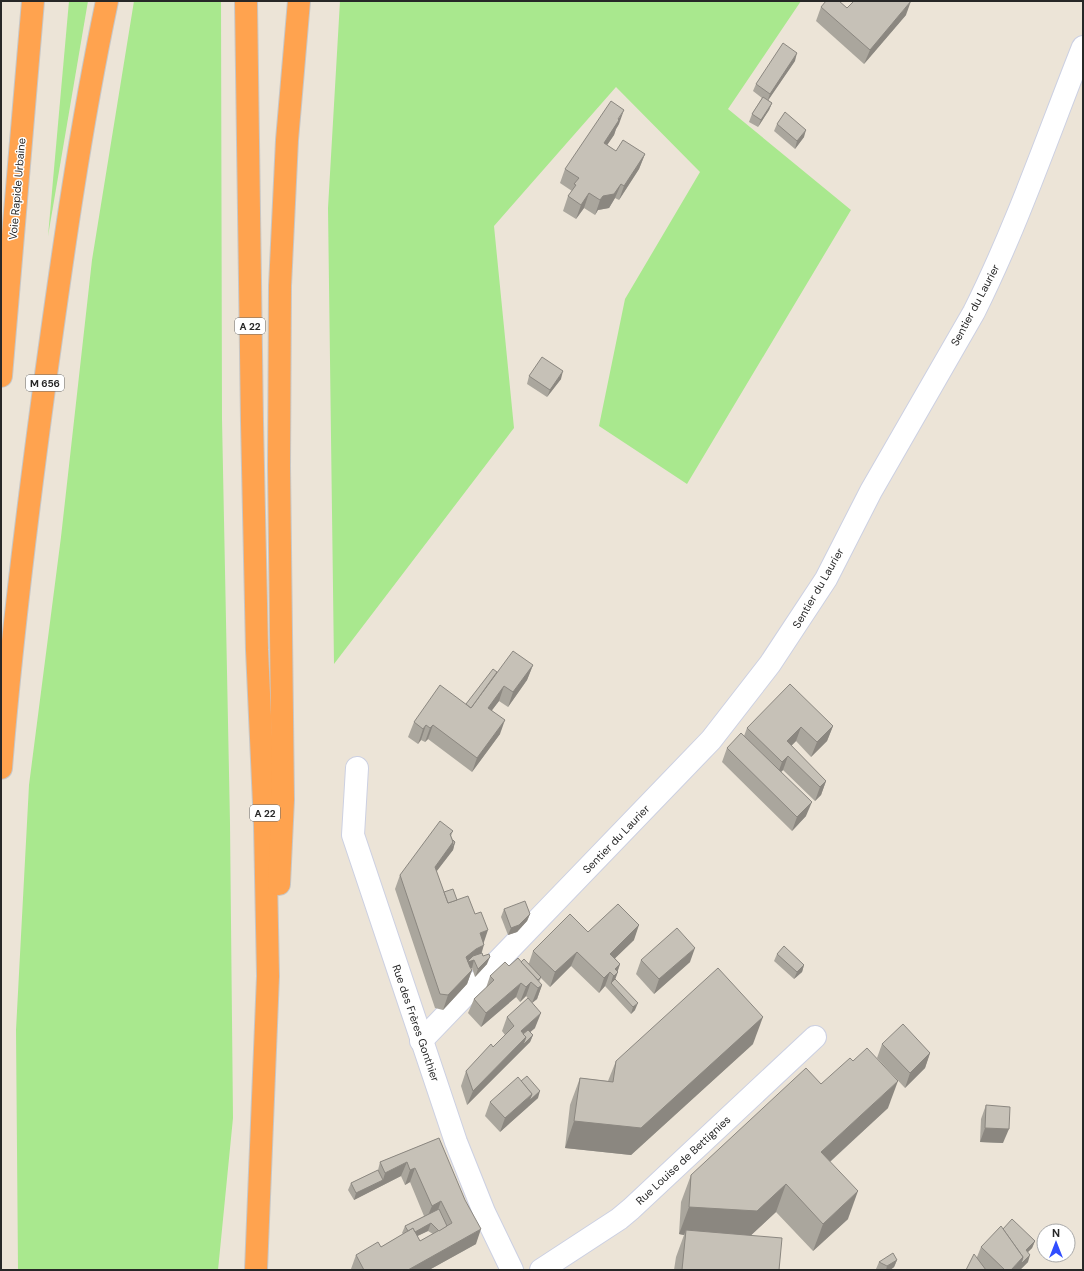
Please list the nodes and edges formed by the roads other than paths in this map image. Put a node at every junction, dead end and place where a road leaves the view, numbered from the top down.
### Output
1 (33, 1) edge
2 (107, 1) edge
3 (246, 1) edge
4 (299, 1) edge
5 (1083, 47) edge
6 (1, 376) edge
7 (1, 768) edge
8 (357, 768) dead end
9 (268, 976) junction
10 (815, 1037) dead end
11 (421, 1041) junction
12 (256, 1270) edge
13 (512, 1270) edge
14 (541, 1270) edge

1 - 6 highway, Voie Rapide Urbaine
2 - 7 highway, M 656
3 - 9 highway, A 22
4 - 9 highway
5 - 11 street, Sentier du Laurier
8 - 11 street, Rue des Frères Gonthier
9 - 12 highway, A 22
10 - 14 street, Rue Louise de Bettignies
11 - 13 street, Rue des Frères Gonthier

